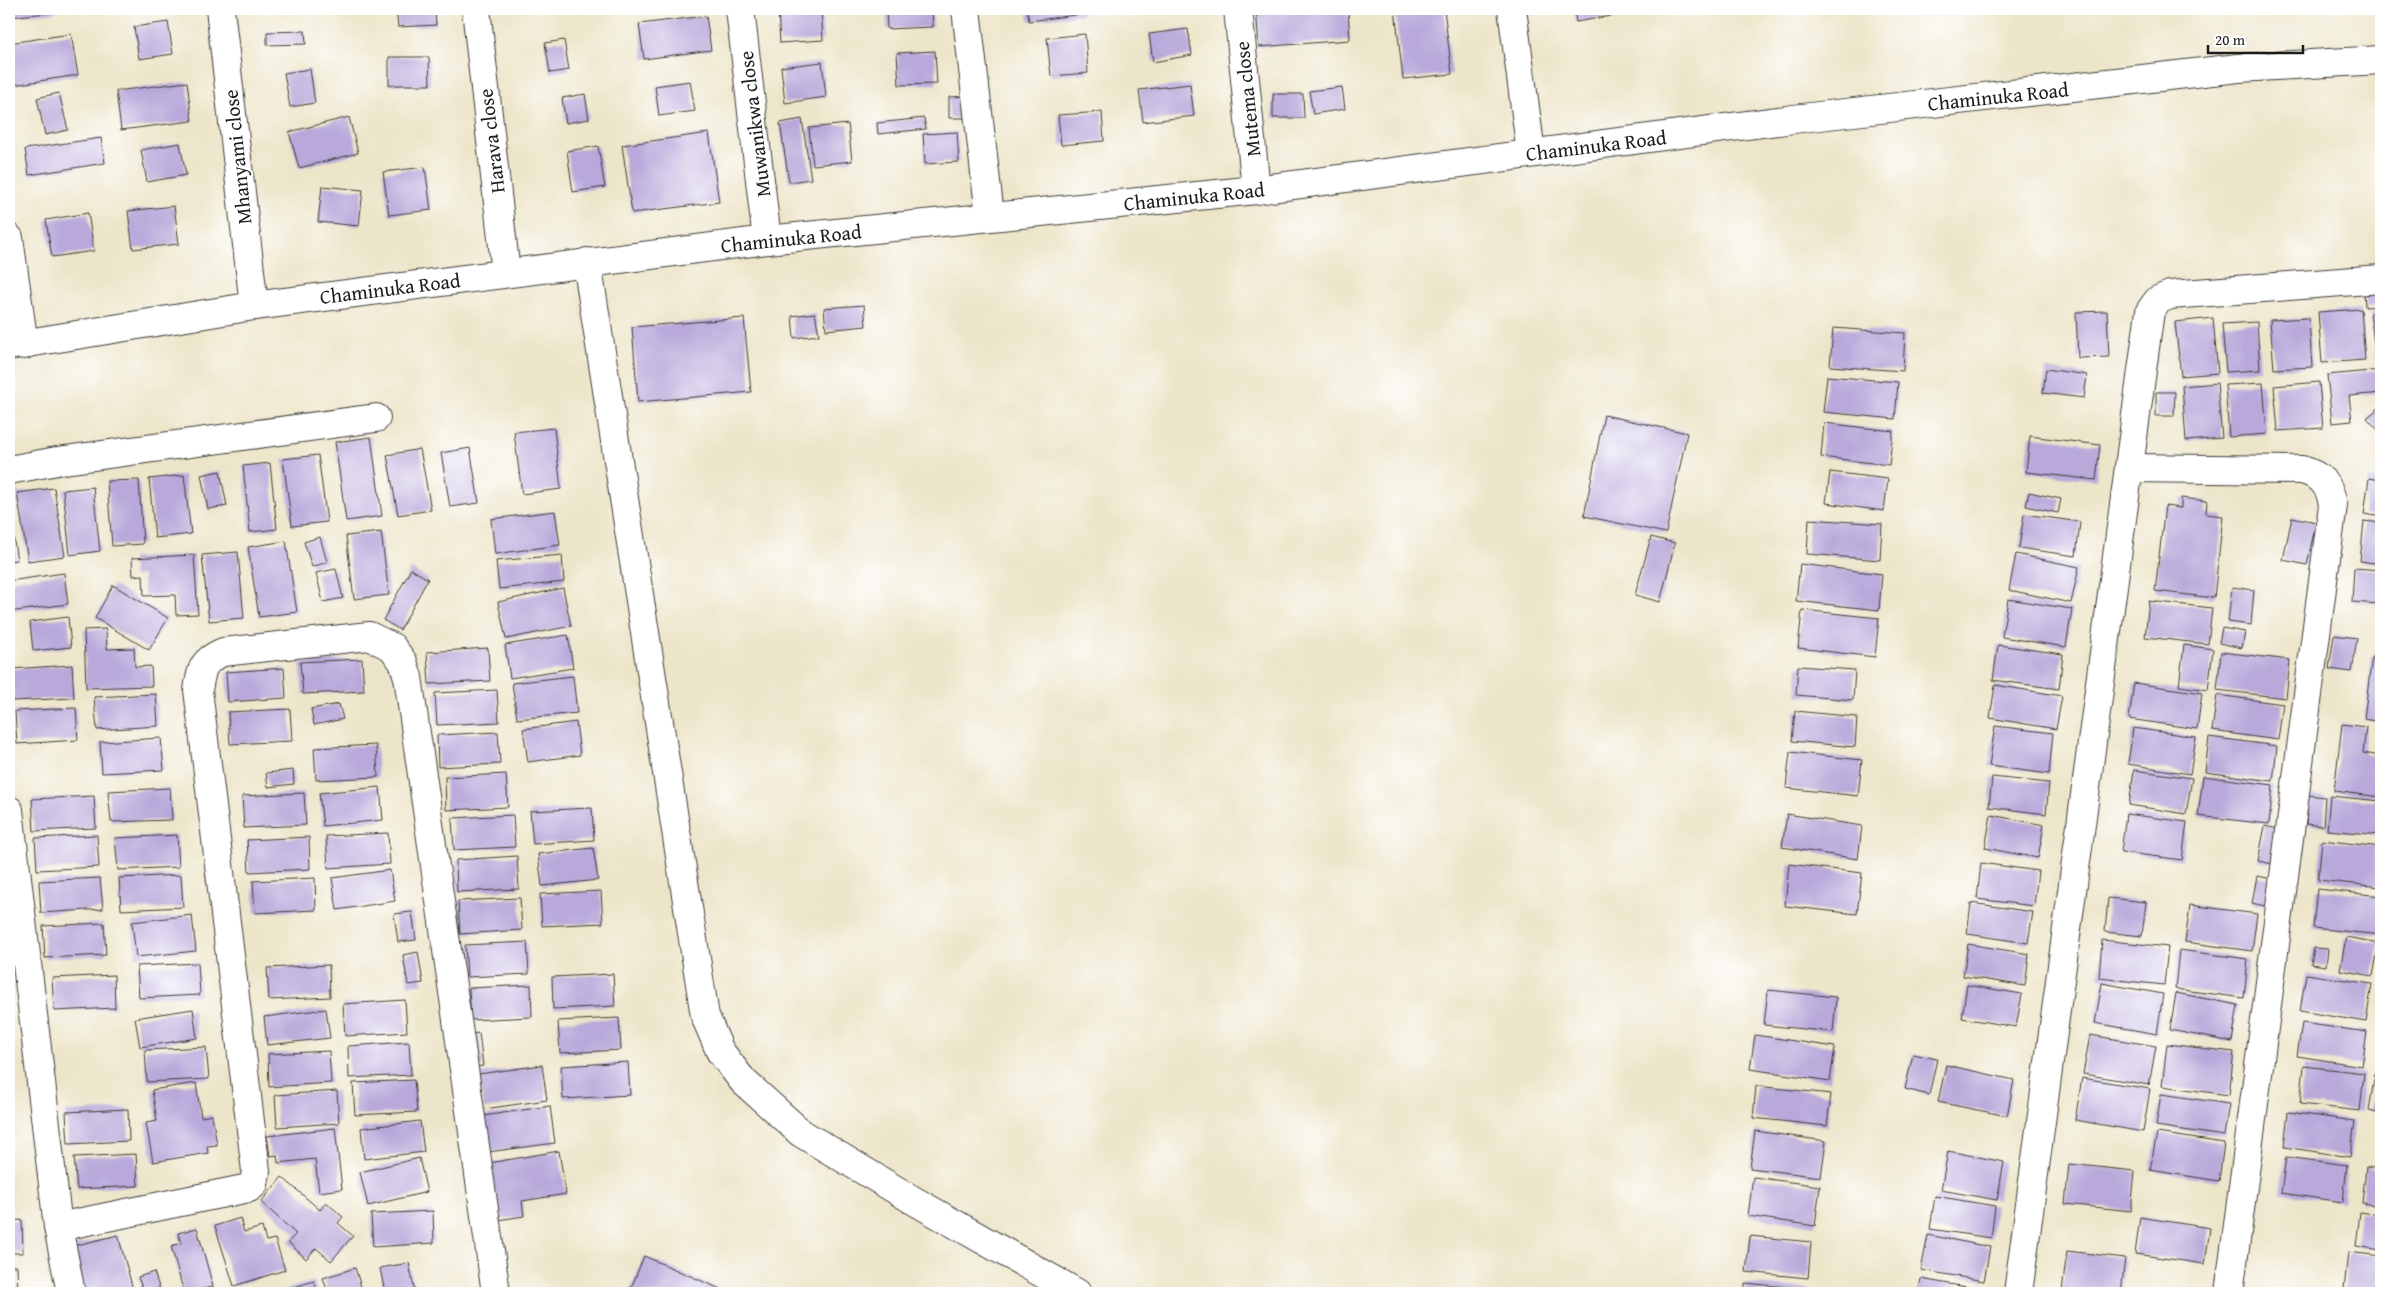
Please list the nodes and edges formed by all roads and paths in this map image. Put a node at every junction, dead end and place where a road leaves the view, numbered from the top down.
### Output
1 (220, 9) edge
2 (476, 9) edge
3 (740, 9) edge
4 (966, 9) edge
5 (1238, 9) edge
6 (1512, 9) edge
7 (2381, 60) edge
8 (1531, 153) junction
9 (1256, 190) junction
10 (990, 216) junction
11 (9, 238) edge
12 (767, 240) junction
13 (588, 262) junction
14 (506, 273) junction
15 (2381, 279) edge
16 (254, 306) junction
17 (16, 345) edge
18 (376, 418) dead end
19 (2129, 468) junction
20 (9, 470) edge
21 (9, 810) edge
22 (58, 1227) junction
23 (70, 1293) edge
24 (496, 1293) edge
25 (1077, 1293) edge
26 (2018, 1293) edge
27 (2230, 1293) edge

1 - 16 street, Mhanyami close
2 - 14 street, Harava close
3 - 12 street, Muwanikwa close
4 - 10 street
5 - 9 street, Mutema close
6 - 8 street
7 - 8 street, Chaminuka Road
8 - 9 street, Chaminuka Road
9 - 10 street, Chaminuka Road
10 - 12 street, Chaminuka Road
11 - 17 street
12 - 13 street, Chaminuka Road
13 - 14 street, Chaminuka Road
13 - 25 street
14 - 16 street, Chaminuka Road
15 - 19 street
16 - 17 street, Chaminuka Road
18 - 20 street
19 - 26 street
19 - 27 street
21 - 22 street
22 - 23 street
22 - 24 street

